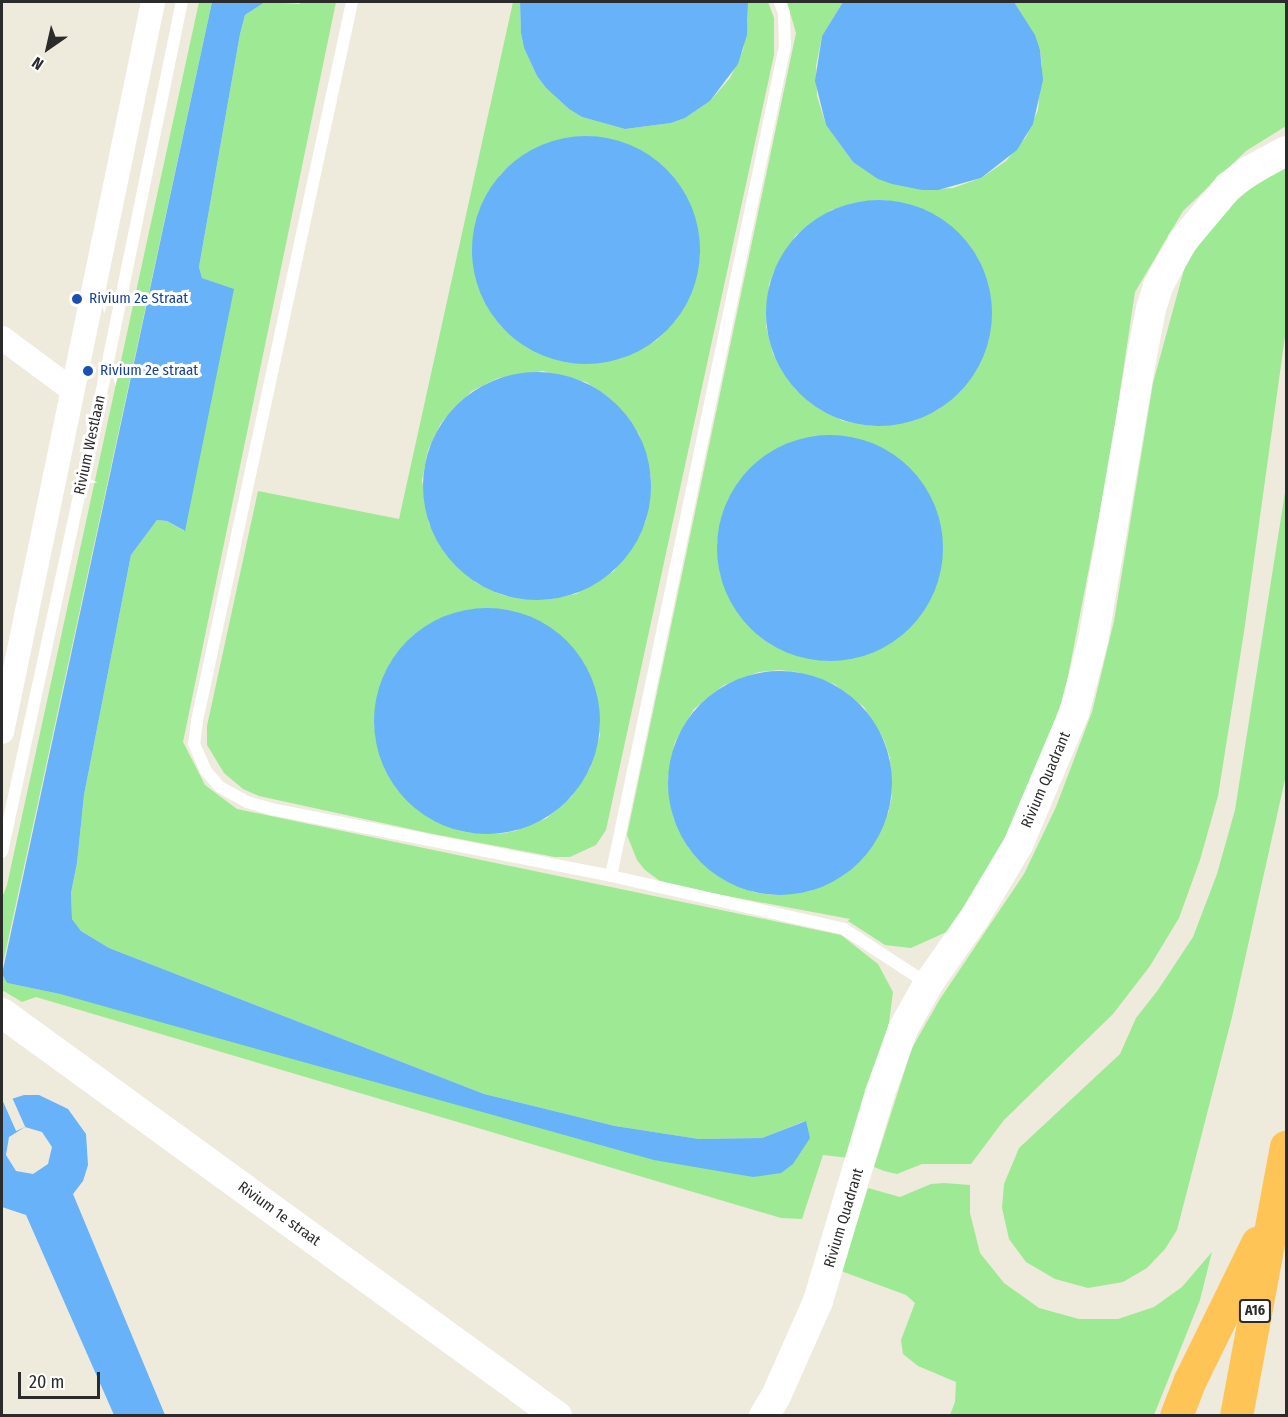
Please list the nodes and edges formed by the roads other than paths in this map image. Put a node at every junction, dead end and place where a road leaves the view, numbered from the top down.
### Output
1 (153, 2) edge
2 (182, 2) edge
3 (352, 2) edge
4 (780, 2) edge
5 (1287, 151) edge
6 (2, 338) edge
7 (71, 389) junction
8 (98, 408) junction
9 (2, 732) edge
10 (2, 852) edge
11 (611, 876) junction
12 (928, 984) junction
13 (2, 1013) edge
14 (1287, 1147) edge
15 (1274, 1206) junction
16 (557, 1416) edge
17 (764, 1416) edge
18 (1176, 1416) edge
19 (1236, 1416) edge

1 - 7 street, Rivium Westlaan
2 - 8 lane, Rivium Westlaan
3 - 11 lane
4 - 11 lane
5 - 12 street, Rivium Quadrant
6 - 7 street
7 - 8 lane
7 - 9 street, Rivium Westlaan
8 - 10 lane, Rivium Westlaan
11 - 12 lane
12 - 17 street, Rivium Quadrant
13 - 16 street, Rivium 1e straat
14 - 15 highway, A16
15 - 18 highway, A16
15 - 19 highway, A16

